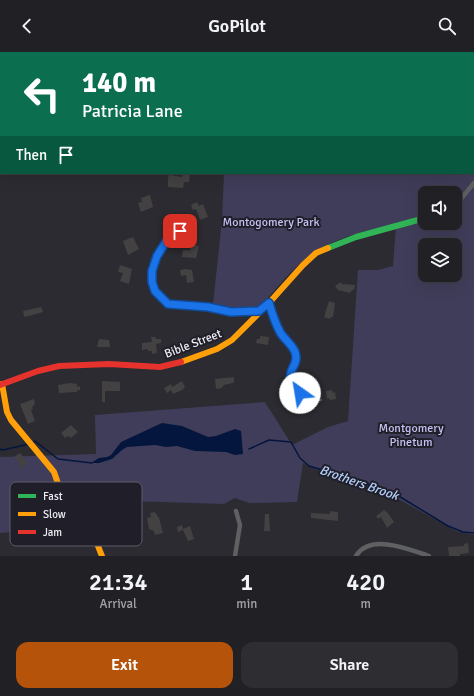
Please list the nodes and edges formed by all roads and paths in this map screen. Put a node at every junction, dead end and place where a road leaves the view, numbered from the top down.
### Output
1 (474, 183) edge
2 (462, 198) edge
3 (418, 220) edge
4 (171, 234) dead end
5 (269, 303) junction
6 (259, 311) junction
7 (1, 384) edge
8 (322, 400) dead end
9 (57, 482) edge
10 (236, 511) dead end
11 (98, 546) edge
12 (102, 556) edge
13 (235, 556) edge
14 (356, 556) edge
15 (429, 556) edge

1 - 2 street
3 - 5 street, Bible Street
4 - 6 street
5 - 6 street, Bible Street
5 - 8 lane
6 - 7 street, Bible Street
7 - 9 street
10 - 13 street
11 - 12 street
14 - 15 street

